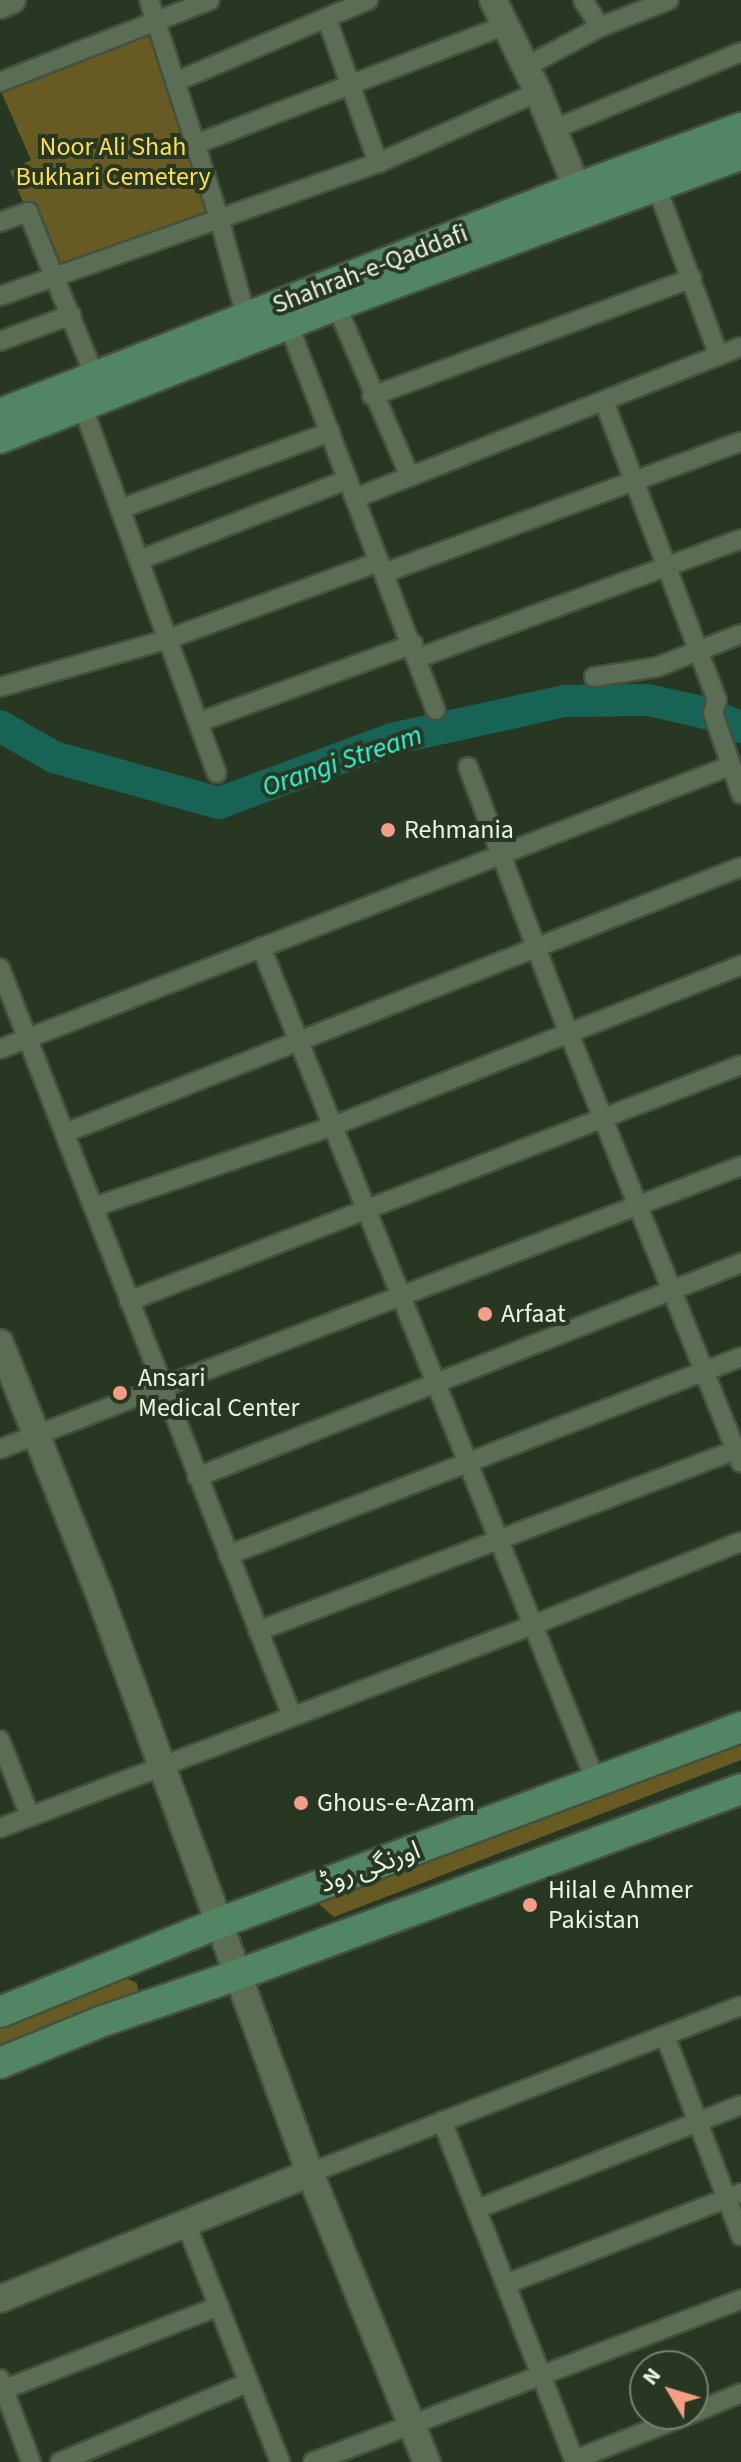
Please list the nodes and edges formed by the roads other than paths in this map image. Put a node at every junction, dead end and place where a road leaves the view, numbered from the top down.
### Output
1 (12, 0) edge
2 (149, 0) edge
3 (210, 0) edge
4 (368, 0) edge
5 (493, 0) edge
6 (583, 0) edge
7 (669, 0) edge
8 (0, 5) edge
9 (327, 19) junction
10 (156, 22) junction
11 (504, 26) junction
12 (600, 27) junction
13 (741, 52) edge
14 (525, 67) junction
15 (0, 82) edge
16 (175, 82) junction
17 (350, 85) junction
18 (538, 92) junction
19 (741, 128) edge
20 (552, 130) junction
21 (196, 144) junction
22 (741, 154) edge
23 (378, 163) junction
24 (656, 185) junction
25 (577, 188) junction
26 (219, 218) junction
27 (0, 222) edge
28 (54, 275) junction
29 (692, 278) junction
30 (0, 296) edge
31 (336, 305) junction
32 (71, 315) junction
33 (246, 317) junction
34 (289, 326) junction
35 (0, 341) edge
36 (741, 347) edge
37 (719, 356) junction
38 (95, 377) junction
39 (372, 396) junction
40 (604, 401) junction
41 (82, 405) junction
42 (0, 414) edge
43 (330, 432) junction
44 (0, 438) edge
45 (741, 442) edge
46 (410, 477) junction
47 (346, 480) junction
48 (635, 482) junction
49 (355, 498) junction
50 (120, 509) junction
51 (741, 539) edge
52 (139, 560) junction
53 (666, 566) junction
54 (381, 567) junction
55 (741, 634) edge
56 (168, 639) junction
57 (415, 651) junction
58 (699, 651) junction
59 (594, 677) dead end
60 (0, 687) edge
61 (436, 710) dead end
62 (199, 722) junction
63 (468, 767) dead end
64 (732, 771) junction
65 (217, 773) dead end
66 (741, 794) edge
67 (501, 854) junction
68 (741, 867) edge
69 (261, 947) junction
70 (536, 948) junction
71 (741, 965) edge
72 (0, 968) edge
73 (568, 1031) junction
74 (28, 1036) junction
75 (299, 1041) junction
76 (0, 1049) edge
77 (741, 1065) edge
78 (604, 1118) junction
79 (333, 1126) junction
80 (65, 1133) junction
81 (741, 1166) edge
82 (640, 1205) junction
83 (94, 1207) junction
84 (365, 1207) junction
85 (741, 1263) edge
86 (673, 1290) junction
87 (401, 1296) junction
88 (129, 1301) junction
89 (0, 1343) edge
90 (741, 1357) edge
91 (705, 1371) junction
92 (436, 1383) junction
93 (161, 1387) junction
94 (36, 1435) junction
95 (0, 1449) edge
96 (739, 1454) edge
97 (467, 1463) junction
98 (197, 1477) junction
99 (498, 1540) junction
100 (741, 1542) edge
101 (228, 1555) junction
102 (533, 1625) junction
103 (258, 1631) junction
104 (292, 1716) junction
105 (741, 1727) edge
106 (1, 1744) edge
107 (162, 1766) junction
108 (596, 1782) junction
109 (741, 1789) edge
110 (30, 1816) junction
111 (0, 1828) edge
112 (222, 1922) junction
113 (240, 1974) junction
114 (741, 2006) edge
115 (0, 2012) edge
116 (665, 2035) junction
117 (0, 2063) edge
118 (741, 2105) edge
119 (442, 2121) junction
120 (698, 2122) junction
121 (310, 2173) junction
122 (734, 2196) edge
123 (477, 2209) junction
124 (186, 2224) junction
125 (741, 2236) edge
126 (506, 2284) junction
127 (0, 2299) edge
128 (741, 2299) edge
129 (219, 2306) junction
130 (541, 2375) junction
131 (249, 2382) junction
132 (1, 2386) edge
133 (741, 2393) edge
134 (709, 2406) edge
135 (413, 2424) junction
136 (650, 2430) edge
137 (574, 2461) edge
138 (31, 2462) edge
139 (60, 2462) edge
140 (280, 2462) edge
141 (313, 2462) edge
142 (427, 2462) edge

1 - 8 main road
2 - 10 street
3 - 10 street
4 - 9 street
5 - 11 main road
6 - 12 street
7 - 12 street
9 - 16 street
9 - 17 street
10 - 15 street
10 - 16 street
11 - 14 main road
11 - 17 street
12 - 14 street
13 - 20 street
14 - 18 main road
16 - 21 street
17 - 21 street
17 - 23 street
18 - 20 main road
18 - 23 street
19 - 25 main road, Shahrah-e-Qaddafi
20 - 25 main road
21 - 26 street
22 - 24 main road, Shahrah-e-Qaddafi
23 - 26 street
24 - 29 street
24 - 31 main road, Shahrah-e-Qaddafi
25 - 33 main road, Shahrah-e-Qaddafi
26 - 28 street
26 - 33 street
27 - 28 street
28 - 30 street
28 - 32 street
29 - 37 street
29 - 39 street
31 - 34 main road, Shahrah-e-Qaddafi
31 - 39 street
32 - 35 street
32 - 38 street
33 - 38 main road, Shahrah-e-Qaddafi
34 - 41 main road, Shahrah-e-Qaddafi
34 - 43 street
36 - 37 street
37 - 40 street
38 - 42 main road, Shahrah-e-Qaddafi
39 - 46 street
40 - 46 street
40 - 48 street
41 - 44 main road, Shahrah-e-Qaddafi
41 - 50 street
43 - 47 street
43 - 50 street
45 - 48 street
46 - 49 street
47 - 49 street
47 - 52 street
48 - 53 street
48 - 54 street
49 - 54 street
50 - 52 street
51 - 53 street
52 - 56 street
53 - 57 street
53 - 58 street
54 - 56 street
54 - 57 street
55 - 58 street
56 - 60 street
56 - 62 street
57 - 61 street
57 - 62 street
58 - 59 street
58 - 64 street
62 - 65 street
63 - 67 street
64 - 66 street
64 - 67 street
67 - 69 street
67 - 70 street
68 - 70 street
69 - 74 street
69 - 75 street
70 - 73 street
70 - 75 street
71 - 73 street
72 - 74 street
73 - 78 street
73 - 79 street
74 - 76 street
74 - 80 street
75 - 79 street
75 - 80 street
77 - 78 street
78 - 82 street
78 - 84 street
79 - 83 street
79 - 84 street
80 - 83 street
81 - 82 street
82 - 86 street
82 - 87 street
83 - 88 street
84 - 87 street
84 - 88 street
85 - 86 street
86 - 91 street
86 - 92 street
87 - 92 street
87 - 93 street
88 - 93 street
89 - 94 main road
90 - 91 street
91 - 96 street
91 - 97 street
92 - 97 street
92 - 98 street
93 - 94 street
93 - 98 street
94 - 95 street
94 - 107 main road
96 - 99 street
97 - 99 street
97 - 101 street
98 - 101 street
99 - 102 street
99 - 103 street
100 - 102 street
101 - 103 street
102 - 104 street
102 - 108 street
103 - 104 street
104 - 107 street
105 - 108 main road, اورنگی روڈ
106 - 110 street
107 - 110 street
107 - 112 main road
108 - 112 main road, اورنگی روڈ
109 - 113 main road
110 - 111 street
112 - 113 main road
112 - 115 main road, اورنگی روڈ
113 - 117 main road
113 - 121 main road
114 - 116 street
116 - 119 street
116 - 120 street
118 - 120 street
119 - 121 street
119 - 123 street
120 - 122 street
120 - 123 street
121 - 124 main road
121 - 135 main road
122 - 125 street
122 - 126 street
123 - 126 street
124 - 127 main road
124 - 129 street
126 - 130 street
128 - 130 street
129 - 131 street
129 - 132 street
130 - 135 street
130 - 137 street
131 - 139 street
131 - 140 street
132 - 138 street
133 - 134 street
135 - 141 street
135 - 142 main road
136 - 137 street

